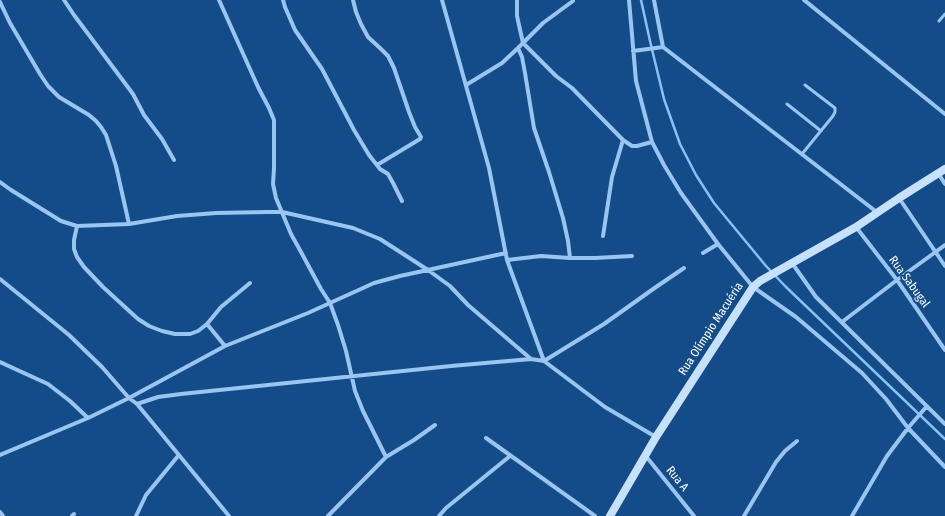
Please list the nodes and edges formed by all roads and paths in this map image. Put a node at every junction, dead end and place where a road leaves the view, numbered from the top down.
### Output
1 (64, 0) edge
2 (219, 0) edge
3 (283, 0) edge
4 (353, 0) edge
5 (442, 0) edge
6 (517, 0) edge
7 (629, 0) edge
8 (654, 0) edge
9 (804, 0) edge
10 (573, 1) edge
11 (0, 2) edge
12 (945, 14) edge
13 (939, 21) dead end
14 (523, 43) junction
15 (664, 47) junction
16 (518, 48) junction
17 (633, 51) junction
18 (466, 85) junction
19 (805, 85) dead end
20 (787, 104) dead end
21 (944, 112) edge
22 (821, 131) junction
23 (623, 140) junction
24 (652, 142) junction
25 (802, 154) junction
26 (174, 160) dead end
27 (377, 165) junction
28 (942, 171) edge
29 (0, 182) edge
30 (945, 184) edge
31 (899, 198) junction
32 (402, 201) dead end
33 (282, 212) junction
34 (878, 213) junction
35 (129, 224) junction
36 (77, 226) junction
37 (856, 227) junction
38 (603, 236) dead end
39 (718, 244) junction
40 (945, 246) edge
41 (506, 253) junction
42 (703, 253) dead end
43 (935, 253) junction
44 (632, 256) dead end
45 (570, 258) junction
46 (507, 260) junction
47 (788, 265) junction
48 (945, 266) edge
49 (684, 268) dead end
50 (428, 270) junction
51 (0, 279) edge
52 (897, 280) junction
53 (250, 284) dead end
54 (753, 287) junction
55 (330, 303) junction
56 (842, 322) junction
57 (207, 324) junction
58 (225, 346) junction
59 (945, 350) edge
60 (531, 359) junction
61 (544, 361) junction
62 (0, 362) edge
63 (351, 376) junction
64 (130, 398) junction
65 (137, 404) junction
66 (927, 406) junction
67 (88, 418) junction
68 (945, 424) edge
69 (436, 425) dead end
70 (908, 428) junction
71 (656, 437) junction
72 (486, 438) dead end
73 (798, 441) dead end
74 (0, 455) edge
75 (645, 455) junction
76 (178, 456) junction
77 (510, 456) junction
78 (386, 457) junction
79 (945, 467) edge
80 (0, 512) edge
81 (3, 516) edge
82 (136, 516) edge
83 (229, 516) edge
84 (328, 516) edge
85 (439, 516) edge
86 (595, 516) edge
87 (610, 516) edge
88 (694, 516) edge
89 (744, 516) edge
90 (852, 516) edge

1 - 26 street
2 - 33 street
3 - 27 street
4 - 27 street
5 - 18 street
6 - 14 street
7 - 17 street
8 - 15 street
9 - 21 street
10 - 14 street
11 - 35 street
12 - 13 lane
14 - 16 street
14 - 23 street
15 - 17 street
15 - 25 street
16 - 18 street
16 - 45 street
17 - 24 street
18 - 41 street
19 - 22 lane
20 - 22 lane
22 - 25 lane
23 - 24 street
23 - 38 street
24 - 39 street
25 - 34 street
27 - 32 street
28 - 30 street
28 - 31 street, Rua Olímpio Macuéria
29 - 36 street
31 - 34 street, Rua Olímpio Macuéria
31 - 43 street
33 - 35 street
33 - 50 street
33 - 55 street
34 - 37 street, Rua Olímpio Macuéria
35 - 36 street
36 - 57 street
37 - 47 street, Rua Olímpio Macuéria
37 - 52 street, Rua Sabugal
39 - 42 street
39 - 54 street
40 - 43 street
41 - 46 street
41 - 50 street
43 - 48 street
43 - 52 street
44 - 45 street
45 - 46 street
46 - 61 street
47 - 54 street, Rua Olímpio Macuéria
47 - 56 street
49 - 61 street
50 - 55 street
50 - 60 street
51 - 64 street
52 - 56 street
52 - 59 street, Rua Sabugal
53 - 57 street
54 - 70 street
54 - 71 street, Rua Olímpio Macuéria
55 - 58 street
55 - 63 street
56 - 66 street
57 - 58 street
58 - 64 street
60 - 61 street
60 - 63 street
61 - 71 street
62 - 67 street
63 - 65 street
63 - 78 street
64 - 65 street
64 - 67 street
65 - 76 street
66 - 68 street
66 - 70 street
67 - 74 street
69 - 78 street
70 - 79 street
70 - 90 street
71 - 75 street, Rua Olímpio Macuéria
72 - 77 street
73 - 89 street
75 - 87 street, Rua Olímpio Macuéria
75 - 88 street, Rua A
76 - 82 street
76 - 83 street
77 - 85 street
77 - 86 street
78 - 84 street
80 - 81 street

